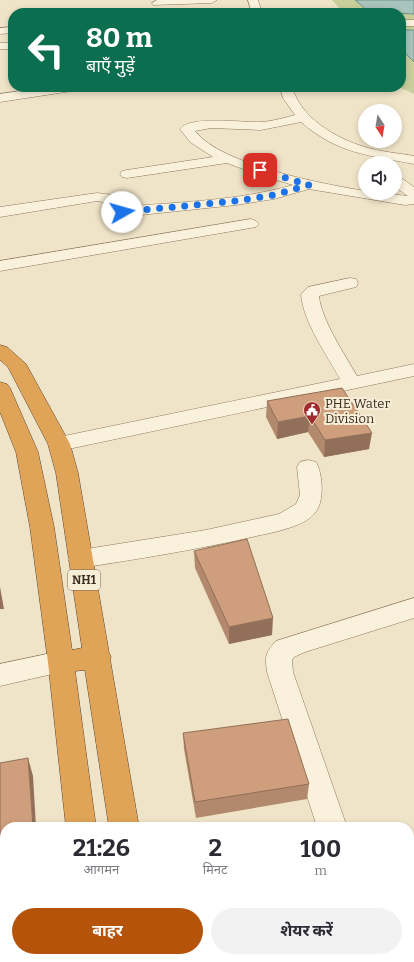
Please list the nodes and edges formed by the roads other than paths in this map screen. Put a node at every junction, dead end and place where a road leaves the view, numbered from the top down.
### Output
1 (212, 0) edge
2 (157, 3) dead end
3 (39, 92) edge
4 (288, 92) edge
5 (0, 98) edge
6 (304, 117) junction
7 (359, 150) junction
8 (365, 156) edge
9 (229, 159) junction
10 (414, 160) edge
11 (127, 174) dead end
12 (309, 185) junction
13 (402, 185) edge
14 (414, 194) edge
15 (414, 200) edge
16 (0, 212) edge
17 (251, 224) dead end
18 (0, 266) edge
19 (350, 283) dead end
20 (0, 351) edge
21 (414, 370) edge
22 (352, 384) junction
23 (0, 388) edge
24 (59, 444) junction
25 (308, 468) dead end
26 (80, 559) junction
27 (414, 608) edge
28 (98, 657) junction
29 (61, 662) junction
30 (0, 675) edge
31 (81, 822) edge
32 (123, 822) edge
33 (330, 822) edge

1 - 2 street
3 - 5 street
4 - 6 street
6 - 7 street
6 - 9 street
7 - 8 street
7 - 10 street
9 - 11 street
9 - 12 street
12 - 15 street
12 - 16 street
13 - 14 street
17 - 18 street
19 - 22 street
20 - 24 highway, NH1
21 - 22 street
22 - 24 street
23 - 29 highway, NH1
24 - 26 highway, NH1
25 - 26 street
26 - 28 highway, NH1
27 - 33 street
28 - 29 highway
28 - 32 highway, NH1
29 - 30 street
29 - 31 highway, NH1

